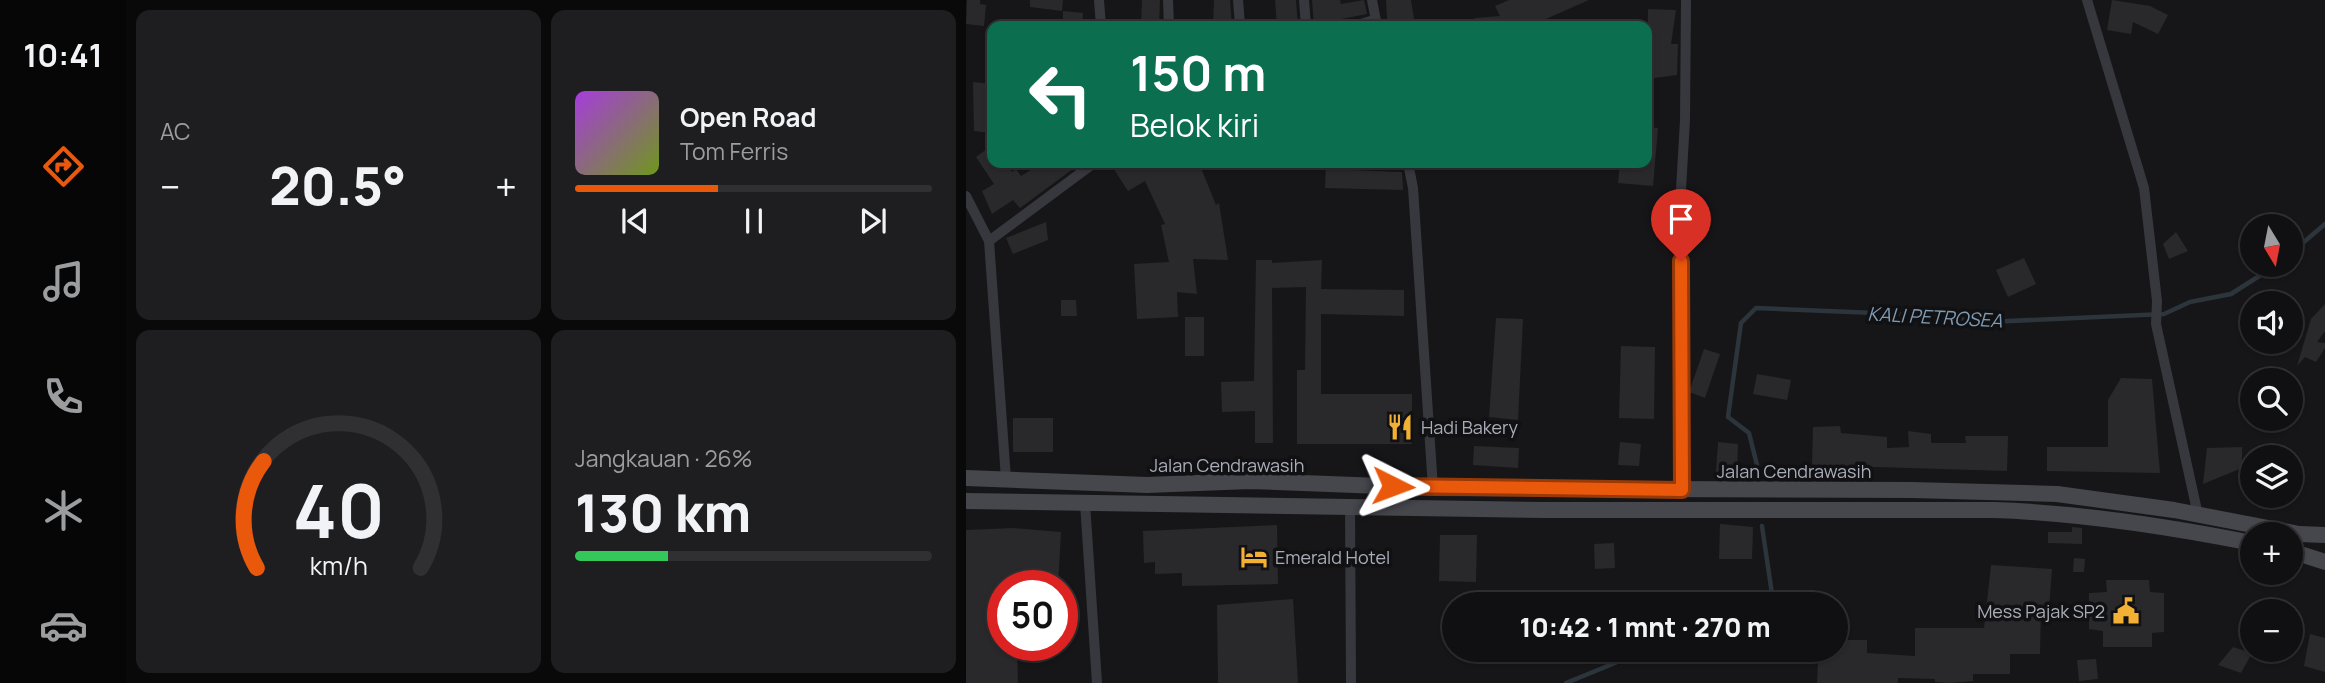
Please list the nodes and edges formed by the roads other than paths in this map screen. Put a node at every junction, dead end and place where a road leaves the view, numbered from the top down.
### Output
1 (1100, 0) edge
2 (1168, 0) edge
3 (1238, 0) edge
4 (1304, 0) edge
5 (1372, 0) edge
6 (1686, 0) edge
7 (2087, 0) edge
8 (1101, 21) edge
9 (1169, 21) edge
10 (1240, 21) edge
11 (1306, 21) edge
12 (1376, 21) edge
13 (1087, 168) edge
14 (1409, 168) edge
15 (966, 196) edge
16 (989, 241) junction
17 (966, 478) edge
18 (1006, 479) junction
19 (1433, 488) junction
20 (1682, 490) junction
21 (966, 501) edge
22 (1085, 503) junction
23 (1350, 507) junction
24 (2198, 515) junction
25 (2325, 535) edge
26 (2240, 541) edge
27 (2303, 555) edge
28 (2325, 562) edge
29 (1097, 683) edge
30 (1351, 683) edge

1 - 8 street
2 - 9 street
3 - 10 street
4 - 11 street
5 - 12 street
6 - 20 street
7 - 24 street
13 - 16 street
14 - 19 street
15 - 16 street
16 - 18 street
17 - 18 main road, Jalan Cendrawasih
18 - 19 main road, Jalan Cendrawasih
19 - 20 main road, Jalan Cendrawasih
20 - 24 main road, Jalan Cendrawasih
21 - 22 main road
22 - 23 main road
22 - 29 street
23 - 26 main road
23 - 30 street
24 - 25 main road, Jalan Cendrawasih
27 - 28 main road

